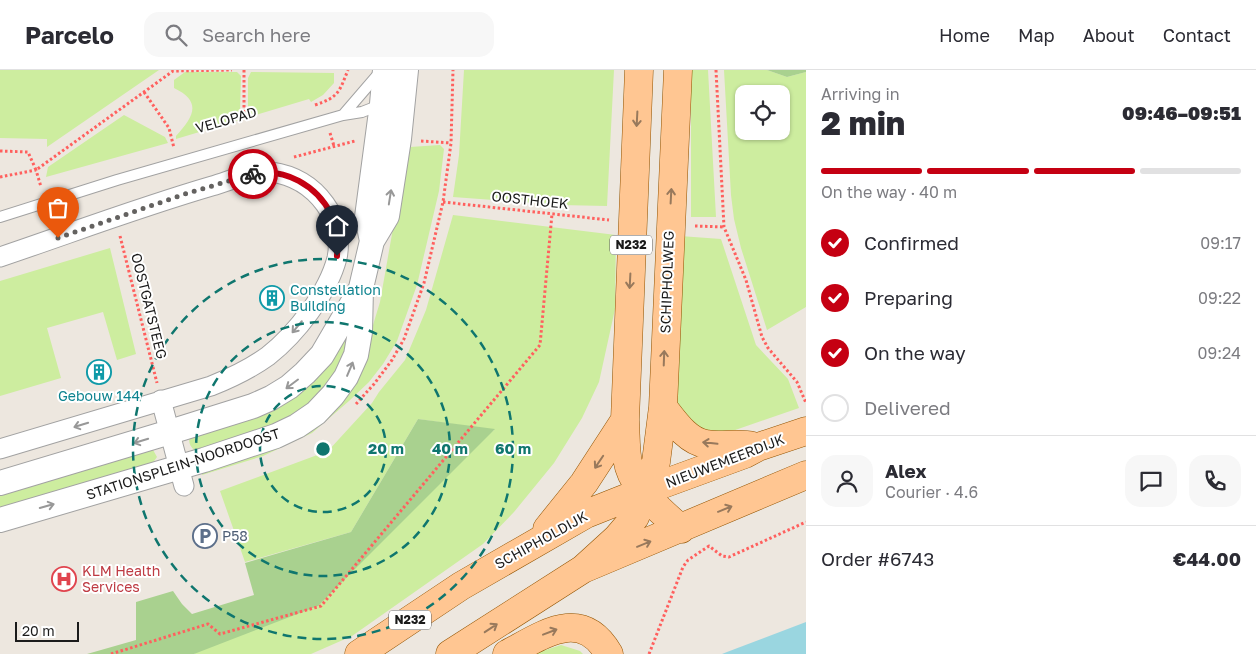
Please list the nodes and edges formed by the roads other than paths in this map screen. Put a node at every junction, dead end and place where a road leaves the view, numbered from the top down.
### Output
1 (384, 70) edge
2 (639, 70) edge
3 (678, 70) edge
4 (404, 81) edge
5 (382, 104) junction
6 (343, 115) junction
7 (0, 217) edge
8 (372, 241) junction
9 (0, 258) edge
10 (361, 288) junction
11 (161, 400) junction
12 (663, 407) junction
13 (625, 420) junction
14 (806, 431) edge
15 (170, 432) junction
16 (758, 446) junction
17 (0, 450) edge
18 (806, 475) edge
19 (182, 476) junction
20 (0, 483) edge
21 (644, 491) junction
22 (0, 520) edge
23 (681, 529) junction
24 (535, 544) junction
25 (583, 569) junction
26 (359, 654) edge
27 (450, 654) edge
28 (507, 654) edge
29 (609, 654) edge

1 - 5 street, STATIONSPLEIN-NOORDOOST
1 - 6 lane
2 -> 13 main road, N232
12 -> 3 main road, SCHIPHOLWEG / N232
4 - 5 lane
8 -> 4 street, STATIONSPLEIN-NOORDOOST
5 - 6 lane
5 - 8 street, STATIONSPLEIN-NOORDOOST
6 - 7 lane
8 - 10 street, STATIONSPLEIN-NOORDOOST
9 -> 11 street
10 -> 15 street, STATIONSPLEIN-NOORDOOST
19 -> 10 street, STATIONSPLEIN-NOORDOOST
11 - 15 street
11 -> 17 street
16 -> 12 main road, N232
12 - 21 main road, SCHIPHOLWEG / N232
13 - 21 main road, N232
13 -> 24 main road, N232
14 - 16 main road, NIEUWEMEERDIJK / N232
15 - 19 street
15 -> 20 street, STATIONSPLEIN-NOORDOOST
16 - 21 main road, NIEUWEMEERDIJK / N232
23 -> 18 main road, N232
22 -> 19 street, STATIONSPLEIN-NOORDOOST
21 - 23 main road, N232
21 - 24 main road, SCHIPHOLDIJK / N232
21 - 25 main road, N232
25 -> 23 main road, N232
24 - 26 main road, SCHIPHOLDIJK / N232
27 -> 25 main road, N232
28 -> 29 main road

